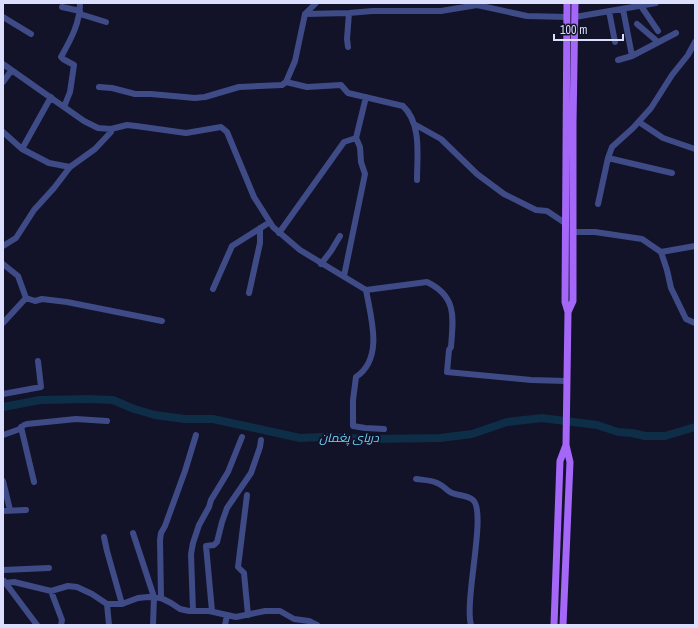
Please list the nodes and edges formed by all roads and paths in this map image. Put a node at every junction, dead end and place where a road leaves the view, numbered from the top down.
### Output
1 (80, 3) edge
2 (316, 3) edge
3 (567, 3) edge
4 (575, 3) edge
5 (612, 3) edge
6 (656, 3) edge
7 (477, 4) edge
8 (641, 6) junction
9 (62, 7) dead end
10 (623, 9) junction
11 (611, 11) junction
12 (80, 12) junction
13 (349, 13) junction
14 (305, 14) junction
15 (3, 17) edge
16 (567, 17) junction
17 (575, 17) junction
18 (106, 22) dead end
19 (637, 24) dead end
20 (658, 31) dead end
21 (676, 33) dead end
22 (31, 34) dead end
23 (567, 41) junction
24 (575, 41) junction
25 (615, 42) dead end
26 (658, 42) junction
27 (695, 42) edge
28 (348, 47) dead end
29 (632, 56) junction
30 (618, 60) dead end
31 (3, 64) edge
32 (11, 71) junction
33 (3, 82) edge
34 (286, 82) junction
35 (99, 87) dead end
36 (51, 97) junction
37 (366, 98) junction
38 (64, 107) junction
39 (639, 122) junction
40 (414, 124) junction
41 (111, 128) junction
42 (3, 132) edge
43 (356, 138) junction
44 (22, 149) junction
45 (695, 149) edge
46 (608, 158) junction
47 (70, 167) junction
48 (672, 173) dead end
49 (417, 180) dead end
50 (598, 204) dead end
51 (270, 222) junction
52 (565, 223) junction
53 (260, 228) junction
54 (574, 232) junction
55 (279, 233) junction
56 (340, 236) dead end
57 (3, 246) edge
58 (695, 246) edge
59 (661, 252) junction
60 (3, 264) edge
61 (321, 264) junction
62 (344, 276) junction
63 (213, 289) dead end
64 (366, 290) junction
65 (249, 293) dead end
66 (26, 298) junction
67 (568, 312) junction
68 (162, 321) dead end
69 (695, 322) edge
70 (3, 323) edge
71 (38, 361) dead end
72 (566, 381) junction
73 (3, 394) edge
74 (107, 421) dead end
75 (21, 427) junction
76 (384, 429) dead end
77 (3, 435) edge
78 (196, 435) dead end
79 (242, 437) dead end
80 (261, 440) dead end
81 (566, 445) junction
82 (416, 478) dead end
83 (3, 482) edge
84 (34, 482) dead end
85 (247, 495) dead end
86 (3, 510) edge
87 (10, 510) junction
88 (26, 510) dead end
89 (133, 533) dead end
90 (104, 537) dead end
91 (49, 568) dead end
92 (3, 570) edge
93 (4, 582) edge
94 (51, 591) junction
95 (154, 597) junction
96 (161, 598) junction
97 (107, 604) junction
98 (122, 604) junction
99 (193, 611) junction
100 (212, 611) junction
101 (227, 615) junction
102 (248, 615) junction
103 (36, 625) edge
104 (61, 625) edge
105 (108, 625) edge
106 (153, 625) edge
107 (225, 625) edge
108 (317, 625) edge
109 (471, 625) edge
110 (554, 625) edge
111 (563, 625) edge

1 - 12 street
2 - 14 street
3 - 16 main road
4 - 17 main road
5 - 11 street
6 - 8 street
7 - 13 street
7 - 16 street
8 - 10 street
8 - 20 street
9 - 12 street
10 - 11 street
10 - 29 street
11 - 17 street
11 - 25 street
12 - 18 street
12 - 38 street
13 - 14 street
13 - 28 street
14 - 34 street
15 - 22 street
16 - 23 main road
17 - 24 main road
19 - 26 street
21 - 26 street
23 - 24 main road
23 - 52 main road
24 - 54 main road
26 - 29 street
27 - 39 street
29 - 30 street
31 - 32 street
32 - 33 street
32 - 36 street
34 - 35 street
34 - 37 street
36 - 38 street
36 - 44 street
37 - 40 street
37 - 43 street
38 - 41 street
39 - 45 street
39 - 46 street
40 - 49 street
40 - 52 street
41 - 47 street
41 - 51 street
42 - 44 street
43 - 55 street
43 - 62 street
44 - 47 street
46 - 48 street
46 - 50 street
47 - 57 street
51 - 53 street
51 - 55 street
52 - 67 main road
53 - 63 street
53 - 65 street
54 - 59 street
54 - 67 main road
55 - 61 street
56 - 61 street
58 - 59 street
59 - 69 street
60 - 66 street
61 - 62 street
62 - 64 street
64 - 72 street
64 - 76 street
66 - 68 street
66 - 70 street
67 - 72 main road
71 - 73 street
72 - 81 main road
74 - 75 street
75 - 77 street
75 - 84 street
78 - 96 street
79 - 99 street
80 - 100 street
81 - 110 main road
81 - 111 main road
82 - 109 street
83 - 87 street
85 - 102 street
86 - 87 street
87 - 88 street
89 - 95 street
90 - 98 street
91 - 92 street
93 - 94 street
93 - 103 street
94 - 97 street
94 - 104 street
95 - 96 street
95 - 98 street
95 - 106 street
96 - 99 street
97 - 98 street
97 - 105 street
99 - 100 street
100 - 101 street
101 - 102 street
101 - 107 street
102 - 108 street

